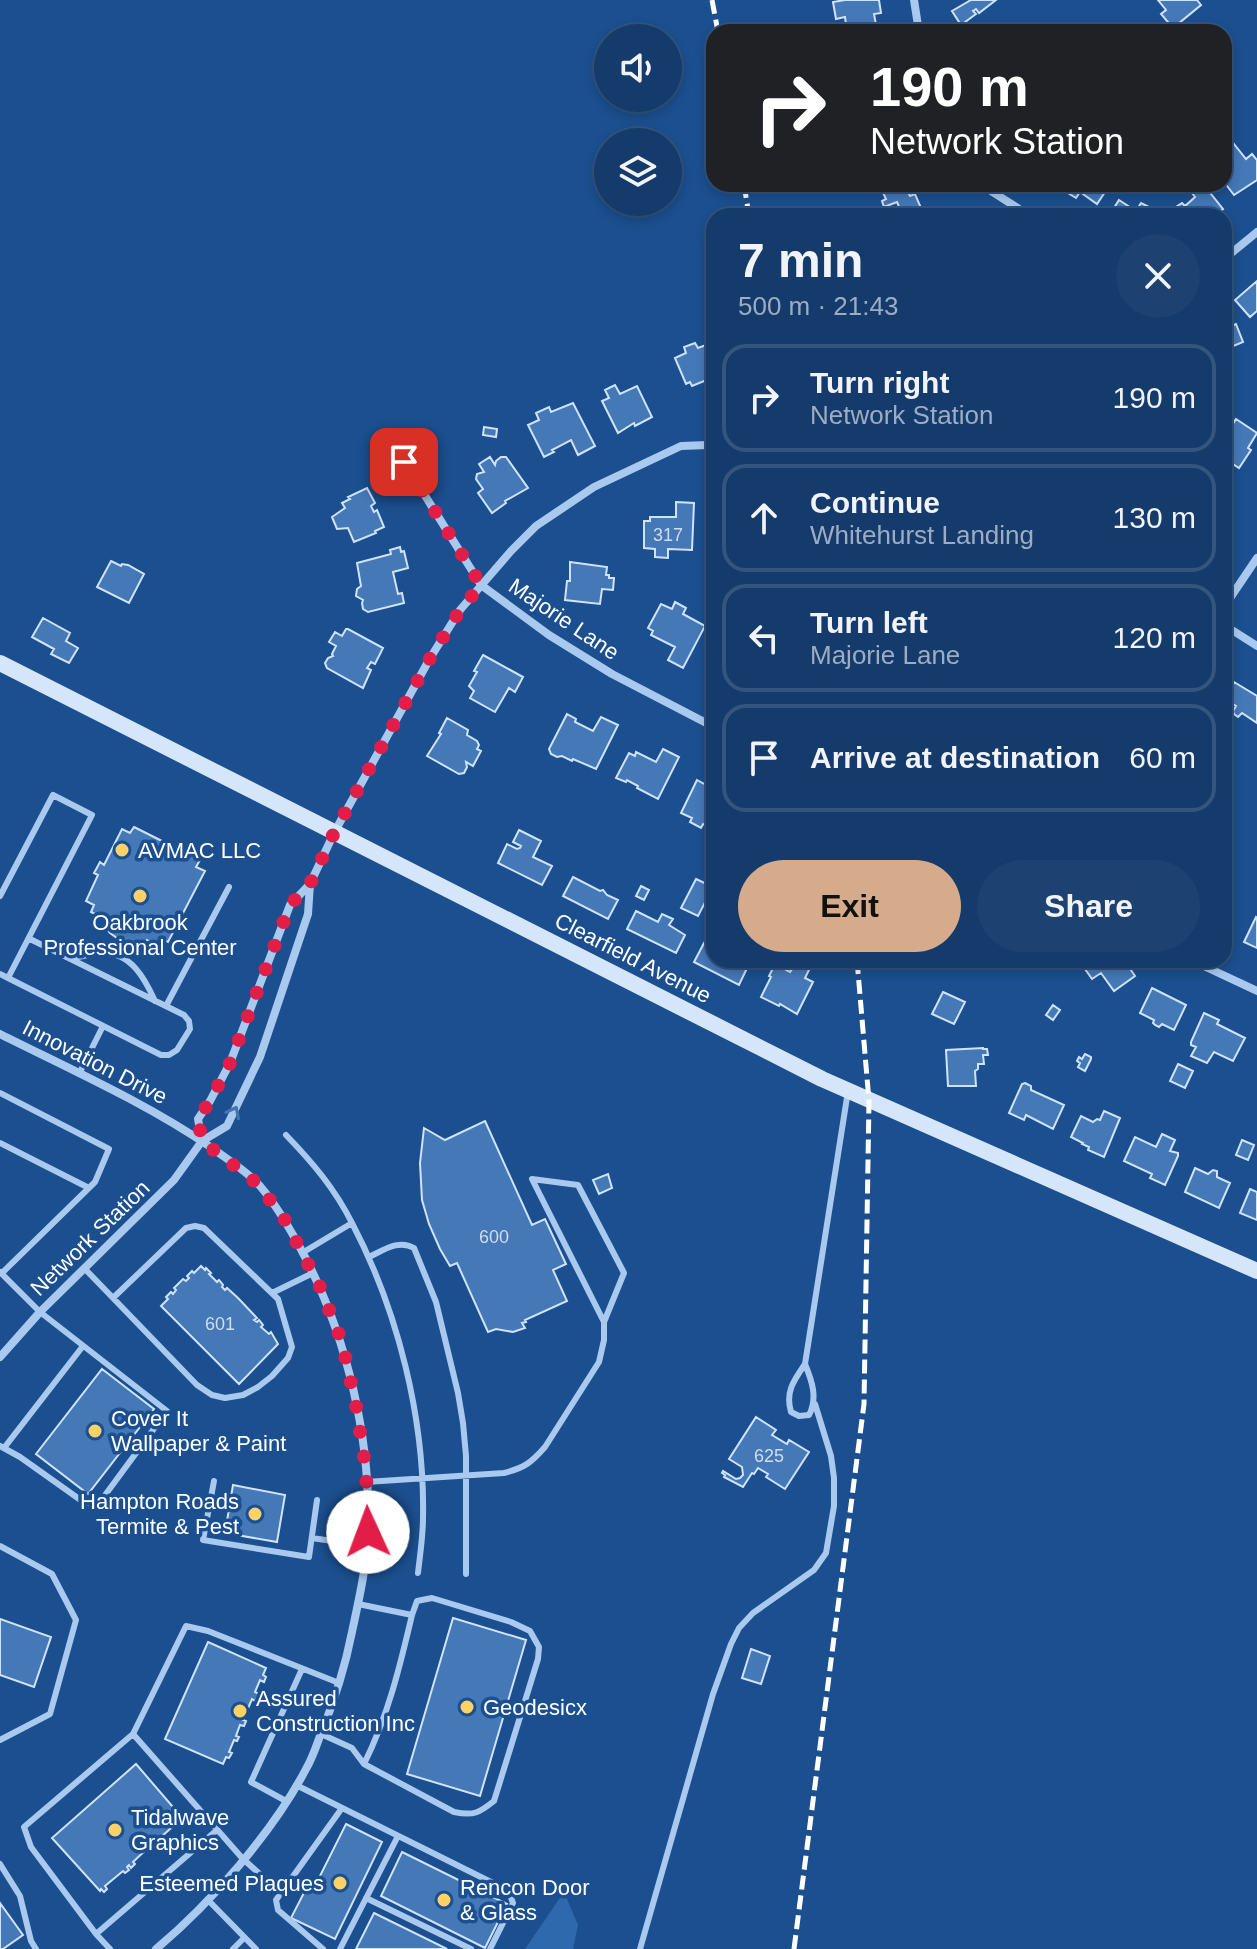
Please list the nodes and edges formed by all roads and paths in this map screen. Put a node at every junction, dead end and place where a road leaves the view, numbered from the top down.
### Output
1 (914, 0) edge
2 (918, 24) edge
3 (992, 192) edge
4 (1018, 208) edge
5 (1257, 232) edge
6 (1232, 252) edge
7 (706, 445) edge
8 (404, 462) dead end
9 (1257, 558) edge
10 (481, 585) junction
11 (1232, 595) edge
12 (1232, 630) edge
13 (1257, 646) edge
14 (0, 663) edge
15 (706, 723) edge
16 (334, 833) junction
17 (310, 884) junction
18 (229, 887) dead end
19 (0, 896) edge
20 (30, 939) junction
21 (68, 958) junction
22 (1208, 968) edge
23 (0, 974) edge
24 (8, 978) junction
25 (1257, 991) edge
26 (155, 1001) junction
27 (166, 1006) junction
28 (103, 1026) junction
29 (0, 1034) edge
30 (79, 1074) junction
31 (848, 1091) junction
32 (0, 1093) edge
33 (286, 1135) dead end
34 (202, 1141) junction
35 (0, 1143) edge
36 (89, 1188) junction
37 (352, 1223) junction
38 (302, 1253) junction
39 (369, 1257) junction
40 (85, 1269) junction
41 (1257, 1271) edge
42 (1, 1272) edge
43 (313, 1273) junction
44 (272, 1293) junction
45 (113, 1298) junction
46 (40, 1312) junction
47 (604, 1322) junction
48 (83, 1346) junction
49 (0, 1357) edge
50 (805, 1364) junction
51 (815, 1404) junction
52 (2, 1447) edge
53 (466, 1476) junction
54 (422, 1479) junction
55 (214, 1481) dead end
56 (366, 1482) junction
57 (317, 1500) dead end
58 (312, 1538) junction
59 (0, 1546) edge
60 (366, 1546) junction
61 (418, 1573) dead end
62 (466, 1574) dead end
63 (358, 1604) junction
64 (412, 1615) junction
65 (302, 1669) junction
66 (339, 1683) junction
67 (133, 1734) junction
68 (321, 1734) junction
69 (0, 1740) edge
70 (364, 1764) junction
71 (296, 1785) junction
72 (286, 1801) junction
73 (342, 1808) junction
74 (217, 1830) junction
75 (398, 1836) junction
76 (243, 1859) junction
77 (0, 1864) edge
78 (281, 1893) junction
79 (366, 1898) junction
80 (208, 1900) junction
81 (96, 1934) junction
82 (244, 1938) junction
83 (36, 1949) edge
84 (110, 1949) edge
85 (156, 1949) edge
86 (233, 1949) edge
87 (256, 1949) edge
88 (323, 1949) edge
89 (340, 1949) edge
90 (471, 1949) edge
91 (490, 1949) edge
92 (640, 1949) edge

1 - 2 street
3 - 4 street
5 - 6 street
7 - 10 street, Network Station
8 - 10 street, Majorie Lane
9 - 11 street
10 - 15 street, Majorie Lane
10 - 16 street, Network Station
12 - 13 street
14 - 16 street, Clearfield Avenue
16 - 17 street, Network Station
16 - 31 street, Clearfield Avenue
17 - 34 street, Network Station
34 -> 17 street, Network Station
18 - 27 lane
19 - 20 lane
20 - 21 lane
20 - 24 lane
21 - 26 lane
21 - 26 lane
22 - 25 street
23 - 24 lane
24 - 28 lane
26 - 27 lane
27 - 28 lane
28 - 30 lane
29 - 30 street, Innovation Drive
30 - 34 street, Innovation Drive
31 - 41 street, Clearfield Avenue
31 - 50 lane
32 - 36 lane
33 - 37 lane
34 - 38 street, Innovation Drive
34 - 40 street, Network Station
35 - 36 lane
36 - 42 lane
37 - 38 lane
37 - 39 lane
38 - 43 street, Innovation Drive
39 - 53 lane
39 - 54 lane
40 - 45 lane
40 - 46 street, Network Station
42 - 46 lane
43 - 44 lane
43 - 56 street, Innovation Drive
44 - 45 lane
44 - 45 lane
46 - 48 lane
46 - 49 street, Network Station
47 - 47 lane
47 - 53 lane
48 - 52 lane
48 - 52 lane
50 - 51 lane
50 - 51 lane
51 - 92 lane
53 - 54 lane
53 - 62 lane
54 - 56 lane
54 - 61 lane
55 - 58 lane
56 - 60 street, Innovation Drive
57 - 58 lane
58 - 60 lane
59 - 69 lane
60 - 63 street, Innovation Drive
63 - 64 lane
63 - 66 street, Innovation Drive
64 - 70 lane
64 - 70 lane
65 - 66 lane
65 - 67 lane
65 - 72 lane
66 - 68 street, Innovation Drive
67 - 74 lane
67 - 81 lane
68 - 70 lane
68 - 71 street, Innovation Drive
71 - 72 street, Innovation Drive
71 - 73 lane
72 - 76 street, Innovation Drive
73 - 75 lane
73 - 78 lane
74 - 76 lane
74 - 81 lane
75 - 79 lane
75 - 91 lane
76 - 78 lane
76 - 80 street, Innovation Drive
77 - 83 lane
78 - 88 lane
79 - 89 lane
79 - 90 lane
80 - 82 lane
80 - 85 street, Innovation Drive
81 - 84 lane
82 - 86 lane
82 - 87 lane

